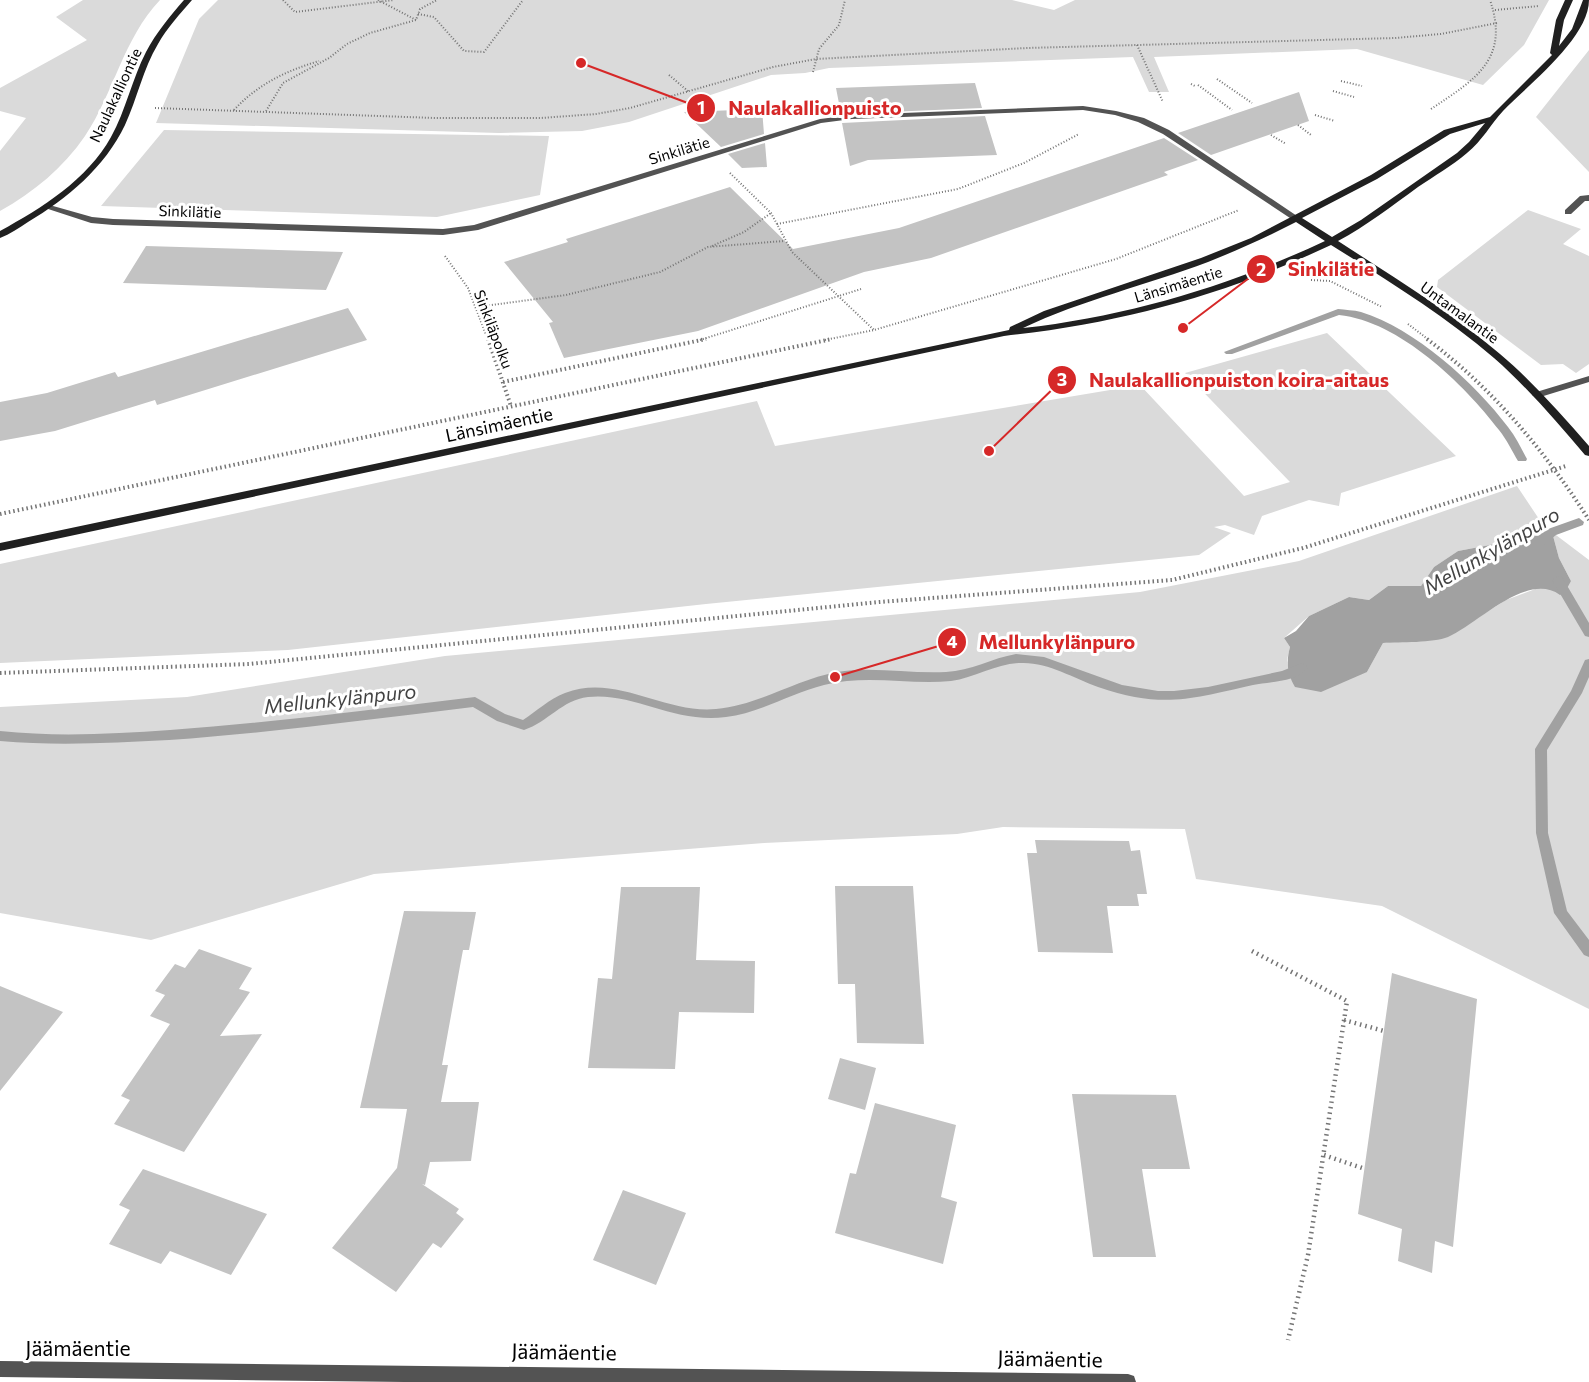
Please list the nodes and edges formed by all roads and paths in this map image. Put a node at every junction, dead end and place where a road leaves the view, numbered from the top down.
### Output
1 (188, 0) edge
2 (283, 0) edge
3 (378, 0) edge
4 (394, 0) edge
5 (437, 0) edge
6 (523, 0) edge
7 (845, 0) edge
8 (1490, 0) edge
9 (1569, 0) edge
10 (1587, 0) edge
11 (385, 3) junction
12 (1548, 8) dead end
13 (1495, 10) junction
14 (418, 14) junction
15 (416, 20) junction
16 (1497, 23) junction
17 (1137, 45) junction
18 (1553, 56) junction
19 (329, 58) junction
20 (816, 59) junction
21 (813, 72) dead end
22 (669, 75) dead end
23 (1217, 79) dead end
24 (1341, 81) dead end
25 (1191, 84) dead end
26 (1362, 87) dead end
27 (1333, 91) dead end
28 (689, 93) junction
29 (1354, 97) dead end
30 (1164, 102) dead end
31 (1252, 103) dead end
32 (151, 108) dead end
33 (234, 110) junction
34 (1232, 110) dead end
35 (266, 111) junction
36 (1116, 112) junction
37 (1427, 112) dead end
38 (1315, 115) dead end
39 (1490, 119) junction
40 (1335, 121) dead end
41 (1298, 125) dead end
42 (1271, 135) dead end
43 (1311, 135) dead end
44 (1286, 144) dead end
45 (710, 155) junction
46 (1589, 198) edge
47 (1267, 200) junction
48 (46, 207) junction
49 (1568, 212) dead end
50 (771, 213) junction
51 (1296, 218) junction
52 (777, 224) junction
53 (443, 232) junction
54 (0, 235) edge
55 (784, 241) junction
56 (1331, 241) junction
57 (708, 247) junction
58 (1303, 275) dead end
59 (861, 289) dead end
60 (838, 296) junction
61 (477, 307) junction
62 (1388, 310) dead end
63 (1404, 322) dead end
64 (874, 330) junction
65 (1004, 333) junction
66 (1589, 379) edge
67 (503, 382) junction
68 (1537, 395) junction
69 (511, 406) junction
70 (1589, 453) edge
71 (1553, 468) junction
72 (0, 513) edge
73 (1589, 520) edge
74 (0, 547) edge
75 (0, 673) edge
76 (1252, 951) dead end
77 (1344, 1020) junction
78 (1384, 1031) dead end
79 (1324, 1155) junction
80 (1365, 1169) dead end
81 (1288, 1340) dead end
82 (0, 1369) edge
83 (579, 1378) edge
84 (1128, 1382) edge

1 - 48 main road, Naulakalliontie
2 - 11 path
3 - 11 path
4 - 11 path
5 - 14 path
6 - 14 path
7 - 20 path
8 - 13 path
9 - 18 main road
10 - 18 main road, Länsimäentie
11 - 15 path
12 - 13 path
13 - 16 path
14 - 15 path
15 - 19 path
16 - 17 path
16 - 37 path
17 - 20 path
17 - 30 path
18 - 39 main road, Länsimäentie
19 - 33 path
19 - 35 path
20 - 21 path
20 - 28 path
22 - 28 path
23 - 31 path
24 - 26 path
25 - 34 path
27 - 29 path
28 - 35 path
32 - 33 path
33 - 35 path
36 - 45 street, Sinkilätie
36 - 47 street, Sinkilätie
36 - 52 path
38 - 40 path
39 - 51 main road, Länsimäentie
39 - 56 main road, Länsimäentie
41 - 43 path
42 - 44 path
45 - 50 path
45 - 53 street, Sinkilätie
46 - 49 street
47 - 51 street, Sinkilätie
47 - 64 path
48 - 53 street, Sinkilätie
48 - 54 main road, Naulakalliontie
50 - 52 path
50 - 57 path
51 - 56 main road, Untamalantie
51 - 65 main road, Länsimäentie
52 - 55 path
53 - 61 path, Sinkiläpolku
55 - 57 path
55 - 60 path
56 - 65 main road, Länsimäentie
56 - 68 main road, Untamalantie
57 - 61 path
58 - 62 path
59 - 60 path
60 - 64 path
60 - 67 path
61 - 67 path, Sinkiläpolku
63 - 71 path
64 - 69 path
65 - 74 main road, Länsimäentie
66 - 68 street
67 - 69 path, Sinkiläpolku
68 - 70 main road, Untamalantie
69 - 72 path
71 - 73 path
71 - 75 path
76 - 77 path
77 - 78 path
77 - 79 path
79 - 80 path
79 - 81 path
82 - 83 street, Jäämäentie
83 - 84 street, Jäämäentie

